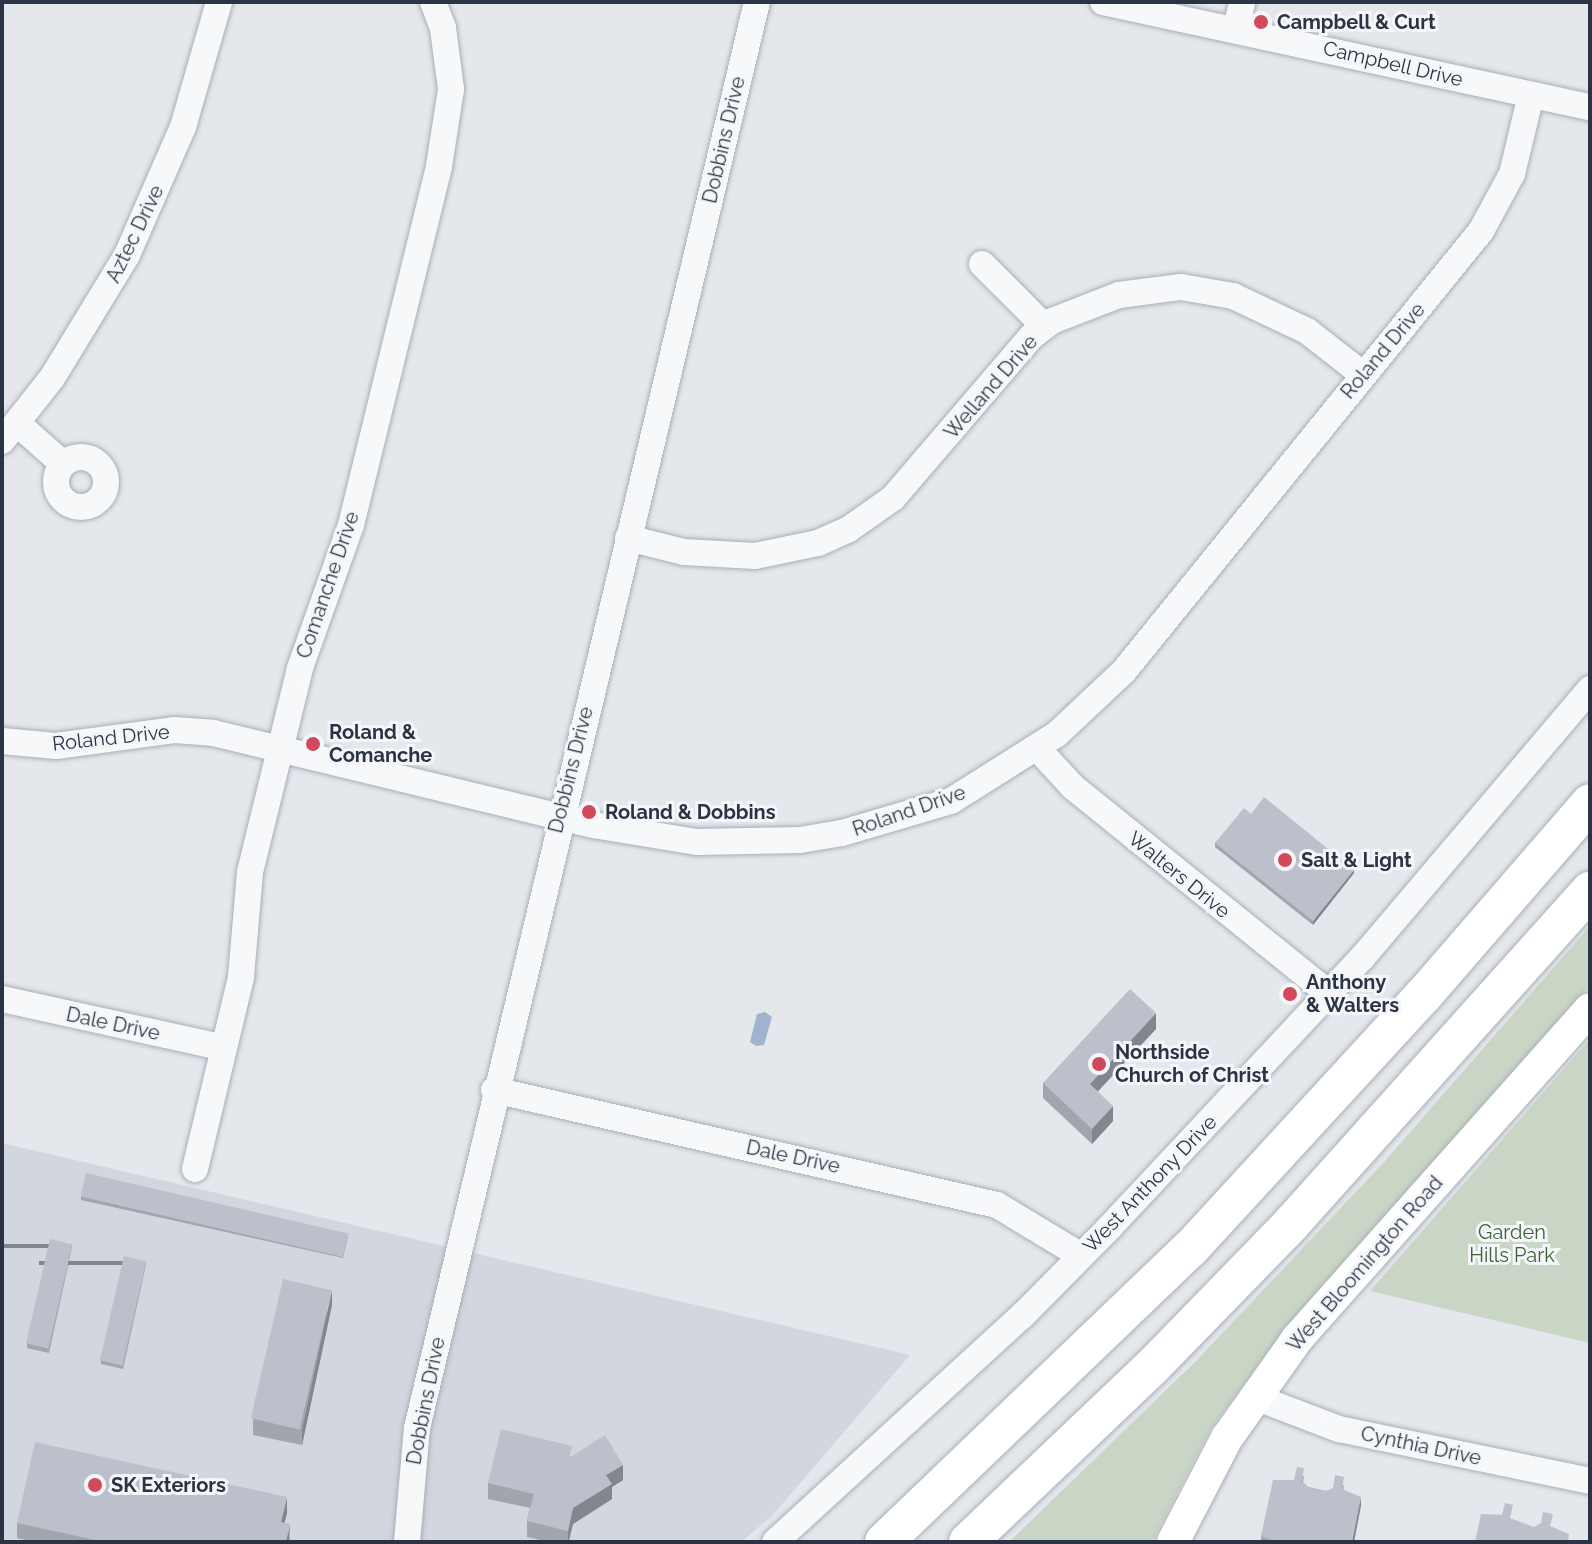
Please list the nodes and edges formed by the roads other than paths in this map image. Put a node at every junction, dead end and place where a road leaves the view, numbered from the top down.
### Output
1 (219, 2) edge
2 (433, 2) edge
3 (757, 2) edge
4 (1103, 2) edge
5 (1242, 2) edge
6 (1236, 29) junction
7 (1531, 95) junction
8 (1590, 107) edge
9 (982, 264) dead end
10 (1044, 326) junction
11 (1362, 374) junction
12 (10, 433) edge
13 (63, 464) dead end
14 (628, 538) junction
15 (1590, 689) edge
16 (2, 741) edge
17 (280, 749) junction
18 (1038, 749) junction
19 (1590, 803) edge
20 (560, 817) junction
21 (1590, 891) edge
22 (1328, 993) junction
23 (2, 999) edge
24 (1590, 1009) edge
25 (224, 1048) junction
26 (494, 1090) junction
27 (195, 1169) dead end
28 (1080, 1255) junction
29 (1255, 1397) junction
30 (1590, 1481) edge
31 (407, 1542) edge
32 (775, 1542) edge
33 (884, 1542) edge
34 (968, 1542) edge
35 (1173, 1542) edge

1 - 12 street, Aztec Drive
2 - 17 street, Comanche Drive
3 - 14 street, Dobbins Drive
4 - 6 street, Campbell Drive
5 - 6 street
6 - 7 street, Campbell Drive
7 - 8 street, Campbell Drive
7 - 11 street, Roland Drive
9 - 10 street
10 - 11 street, Welland Drive
10 - 14 street, Welland Drive
11 - 18 street, Roland Drive
12 - 13 street
14 - 20 street, Dobbins Drive
15 - 22 street, West Anthony Drive
16 - 17 street, Roland Drive
17 - 20 street, Roland Drive
17 - 25 street, Comanche Drive
18 - 20 street, Roland Drive
18 - 22 street, Walters Drive
19 - 33 highway
20 - 26 street, Dobbins Drive
21 - 34 highway
22 - 28 street, West Anthony Drive
23 - 25 street, Dale Drive
24 - 29 main road, West Bloomington Road
25 - 27 street, Comanche Drive
26 - 28 street, Dale Drive
26 - 31 street, Dobbins Drive
28 - 32 street, West Anthony Drive
29 - 30 street, Cynthia Drive
29 - 35 main road, West Bloomington Road

